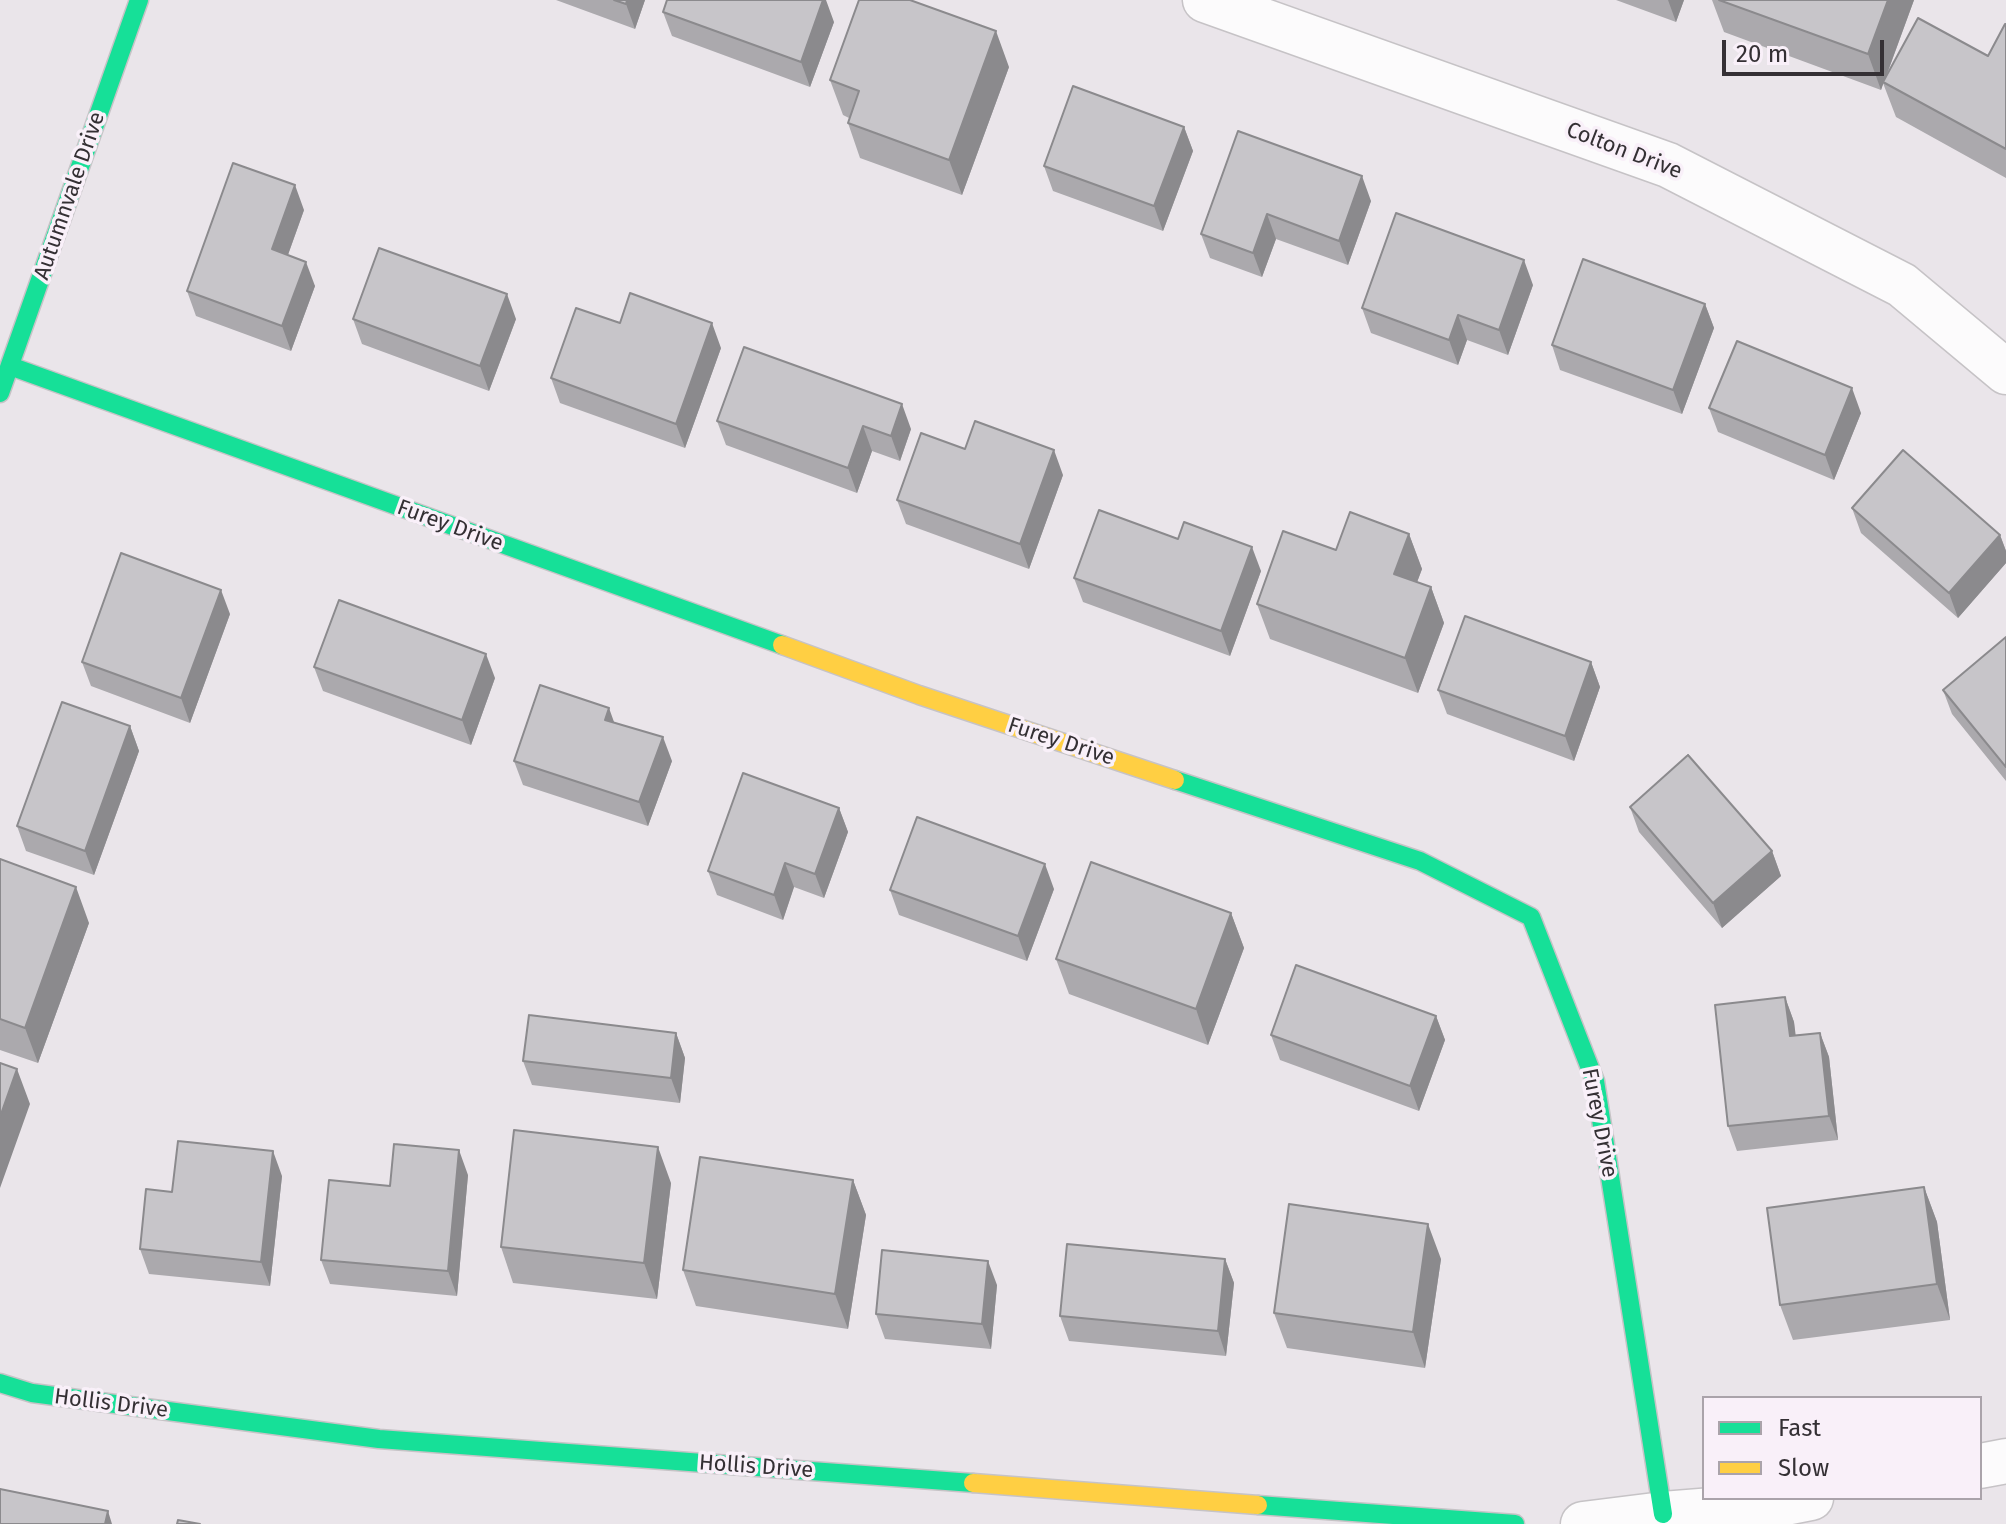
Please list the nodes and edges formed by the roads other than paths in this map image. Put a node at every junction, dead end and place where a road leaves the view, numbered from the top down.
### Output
1 (139, 0) edge
2 (1205, 0) edge
3 (10, 366) junction
4 (2006, 372) edge
5 (0, 393) edge
6 (0, 1383) edge
7 (2006, 1461) edge
8 (1982, 1466) edge
9 (1801, 1500) edge
10 (1663, 1514) junction
11 (1515, 1524) edge
12 (1583, 1524) edge

1 - 3 street, Autumnvale Drive
2 - 4 street, Colton Drive
3 - 5 street, Autumnvale Drive
3 - 10 street, Furey Drive
6 - 11 street, Hollis Drive
7 - 8 street
9 - 10 street
10 - 12 street

